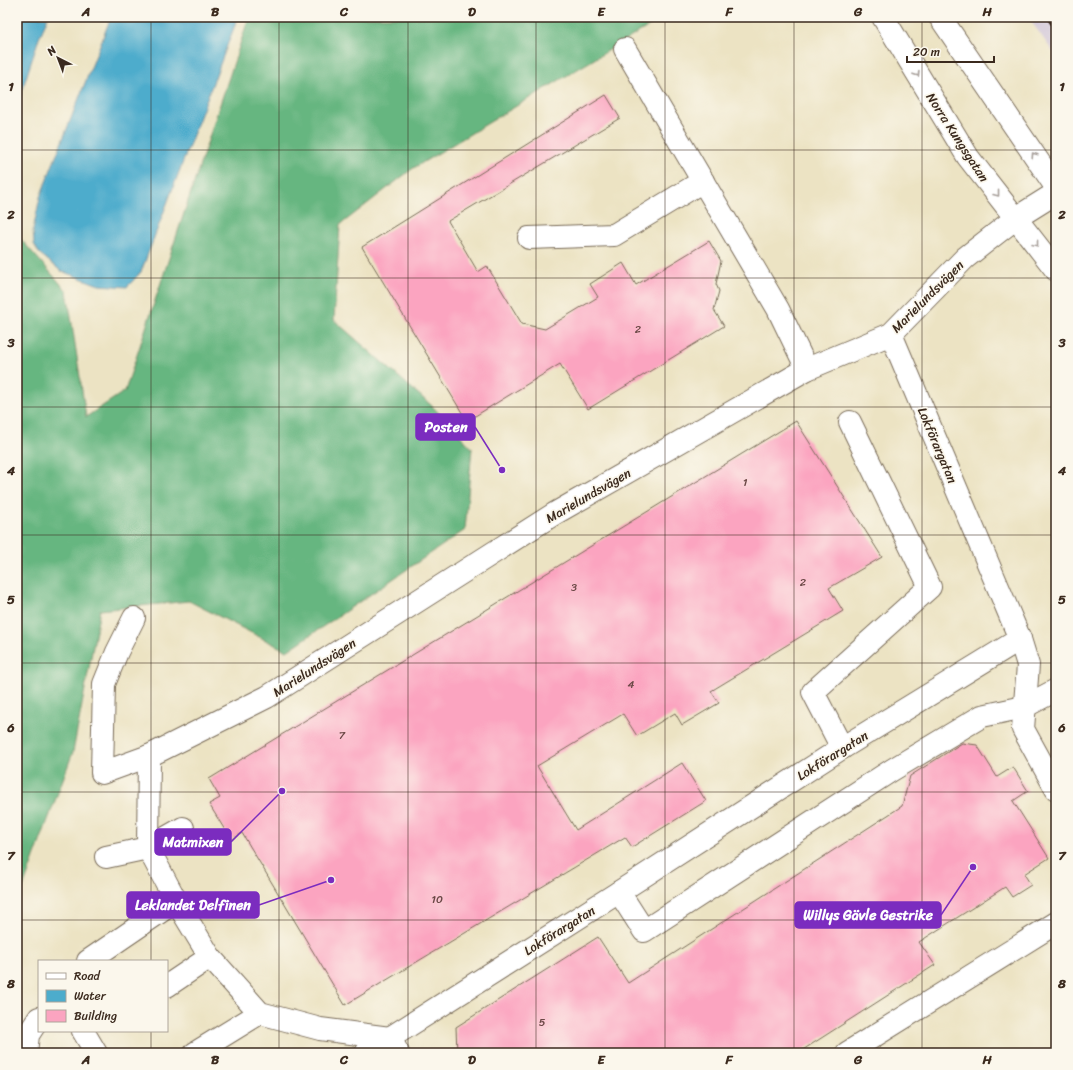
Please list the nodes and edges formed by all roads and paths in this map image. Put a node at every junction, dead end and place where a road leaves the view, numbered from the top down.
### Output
1 (883, 17) edge
2 (940, 17) edge
3 (625, 49) dead end
4 (703, 181) junction
5 (1056, 187) edge
6 (1056, 193) edge
7 (1016, 218) junction
8 (529, 238) dead end
9 (1056, 270) edge
10 (891, 334) junction
11 (807, 369) junction
12 (850, 422) dead end
13 (134, 618) dead end
14 (1020, 639) junction
15 (1056, 690) edge
16 (1024, 707) junction
17 (842, 748) junction
18 (149, 756) junction
19 (1055, 783) edge
20 (183, 828) dead end
21 (148, 848) junction
22 (106, 856) dead end
23 (619, 892) junction
24 (176, 901) junction
25 (1056, 923) edge
26 (210, 957) junction
27 (90, 960) edge
28 (168, 985) edge
29 (260, 1013) junction
30 (38, 1020) edge
31 (394, 1046) edge
32 (26, 1053) edge
33 (195, 1053) edge
34 (366, 1053) edge
35 (847, 1053) edge

1 -> 7 street, Norra Kungsgatan
5 -> 2 street
3 - 4 street
4 - 8 street
4 - 11 street
6 - 7 street, Marielundsvägen
7 -> 9 street, Norra Kungsgatan
7 - 10 street, Marielundsvägen
10 - 11 street, Marielundsvägen
10 - 14 street, Lokförargatan
11 - 18 street, Marielundsvägen
12 - 17 street
13 - 18 street, Marielundsvägen
14 - 16 street
14 - 17 street, Lokförargatan
15 - 16 street
16 - 19 street
16 - 23 street
17 - 23 street, Lokförargatan
18 - 21 street
20 - 21 street
21 - 22 street
21 - 24 street
23 - 31 street, Lokförargatan
24 - 26 street
24 - 27 street
25 - 35 street
26 - 28 street
26 - 29 street
29 - 31 street
29 - 33 street
30 - 32 street
31 - 34 street, Lokförargatan

